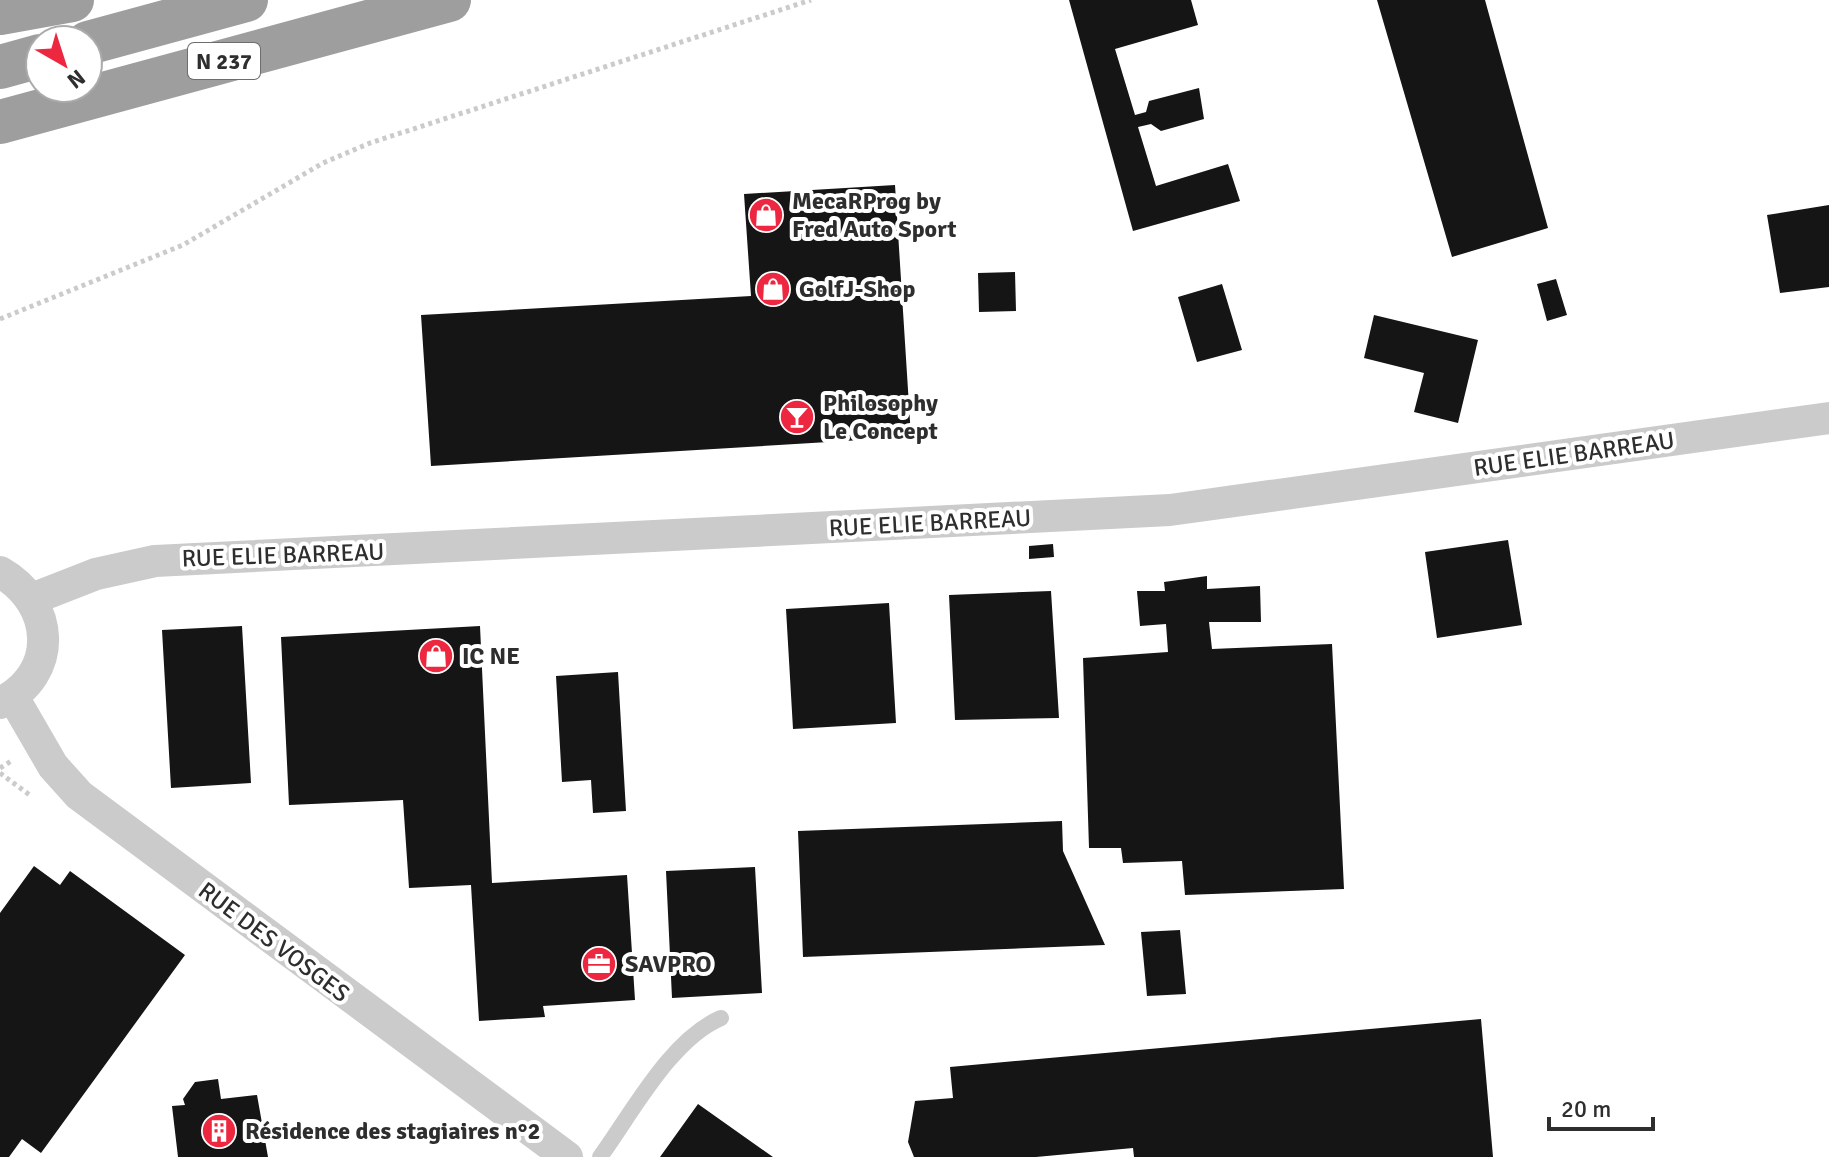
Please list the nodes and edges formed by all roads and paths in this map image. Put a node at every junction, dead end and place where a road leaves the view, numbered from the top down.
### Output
1 (72, 0) edge
2 (246, 0) edge
3 (449, 0) edge
4 (811, 0) edge
5 (0, 13) edge
6 (104, 39) edge
7 (24, 60) edge
8 (0, 67) edge
9 (0, 122) edge
10 (0, 319) edge
11 (1829, 418) edge
12 (0, 572) edge
13 (32, 599) junction
14 (6, 700) edge
15 (721, 1018) dead end
16 (567, 1157) edge
17 (600, 1157) edge

1 - 5 highway
2 - 6 highway, N 237
3 - 9 highway, N 237
4 - 10 path
7 - 8 highway
11 - 13 street, RUE ELIE BARREAU
12 - 13 street
13 - 14 street
14 - 16 street, RUE DES VOSGES
15 - 17 lane

